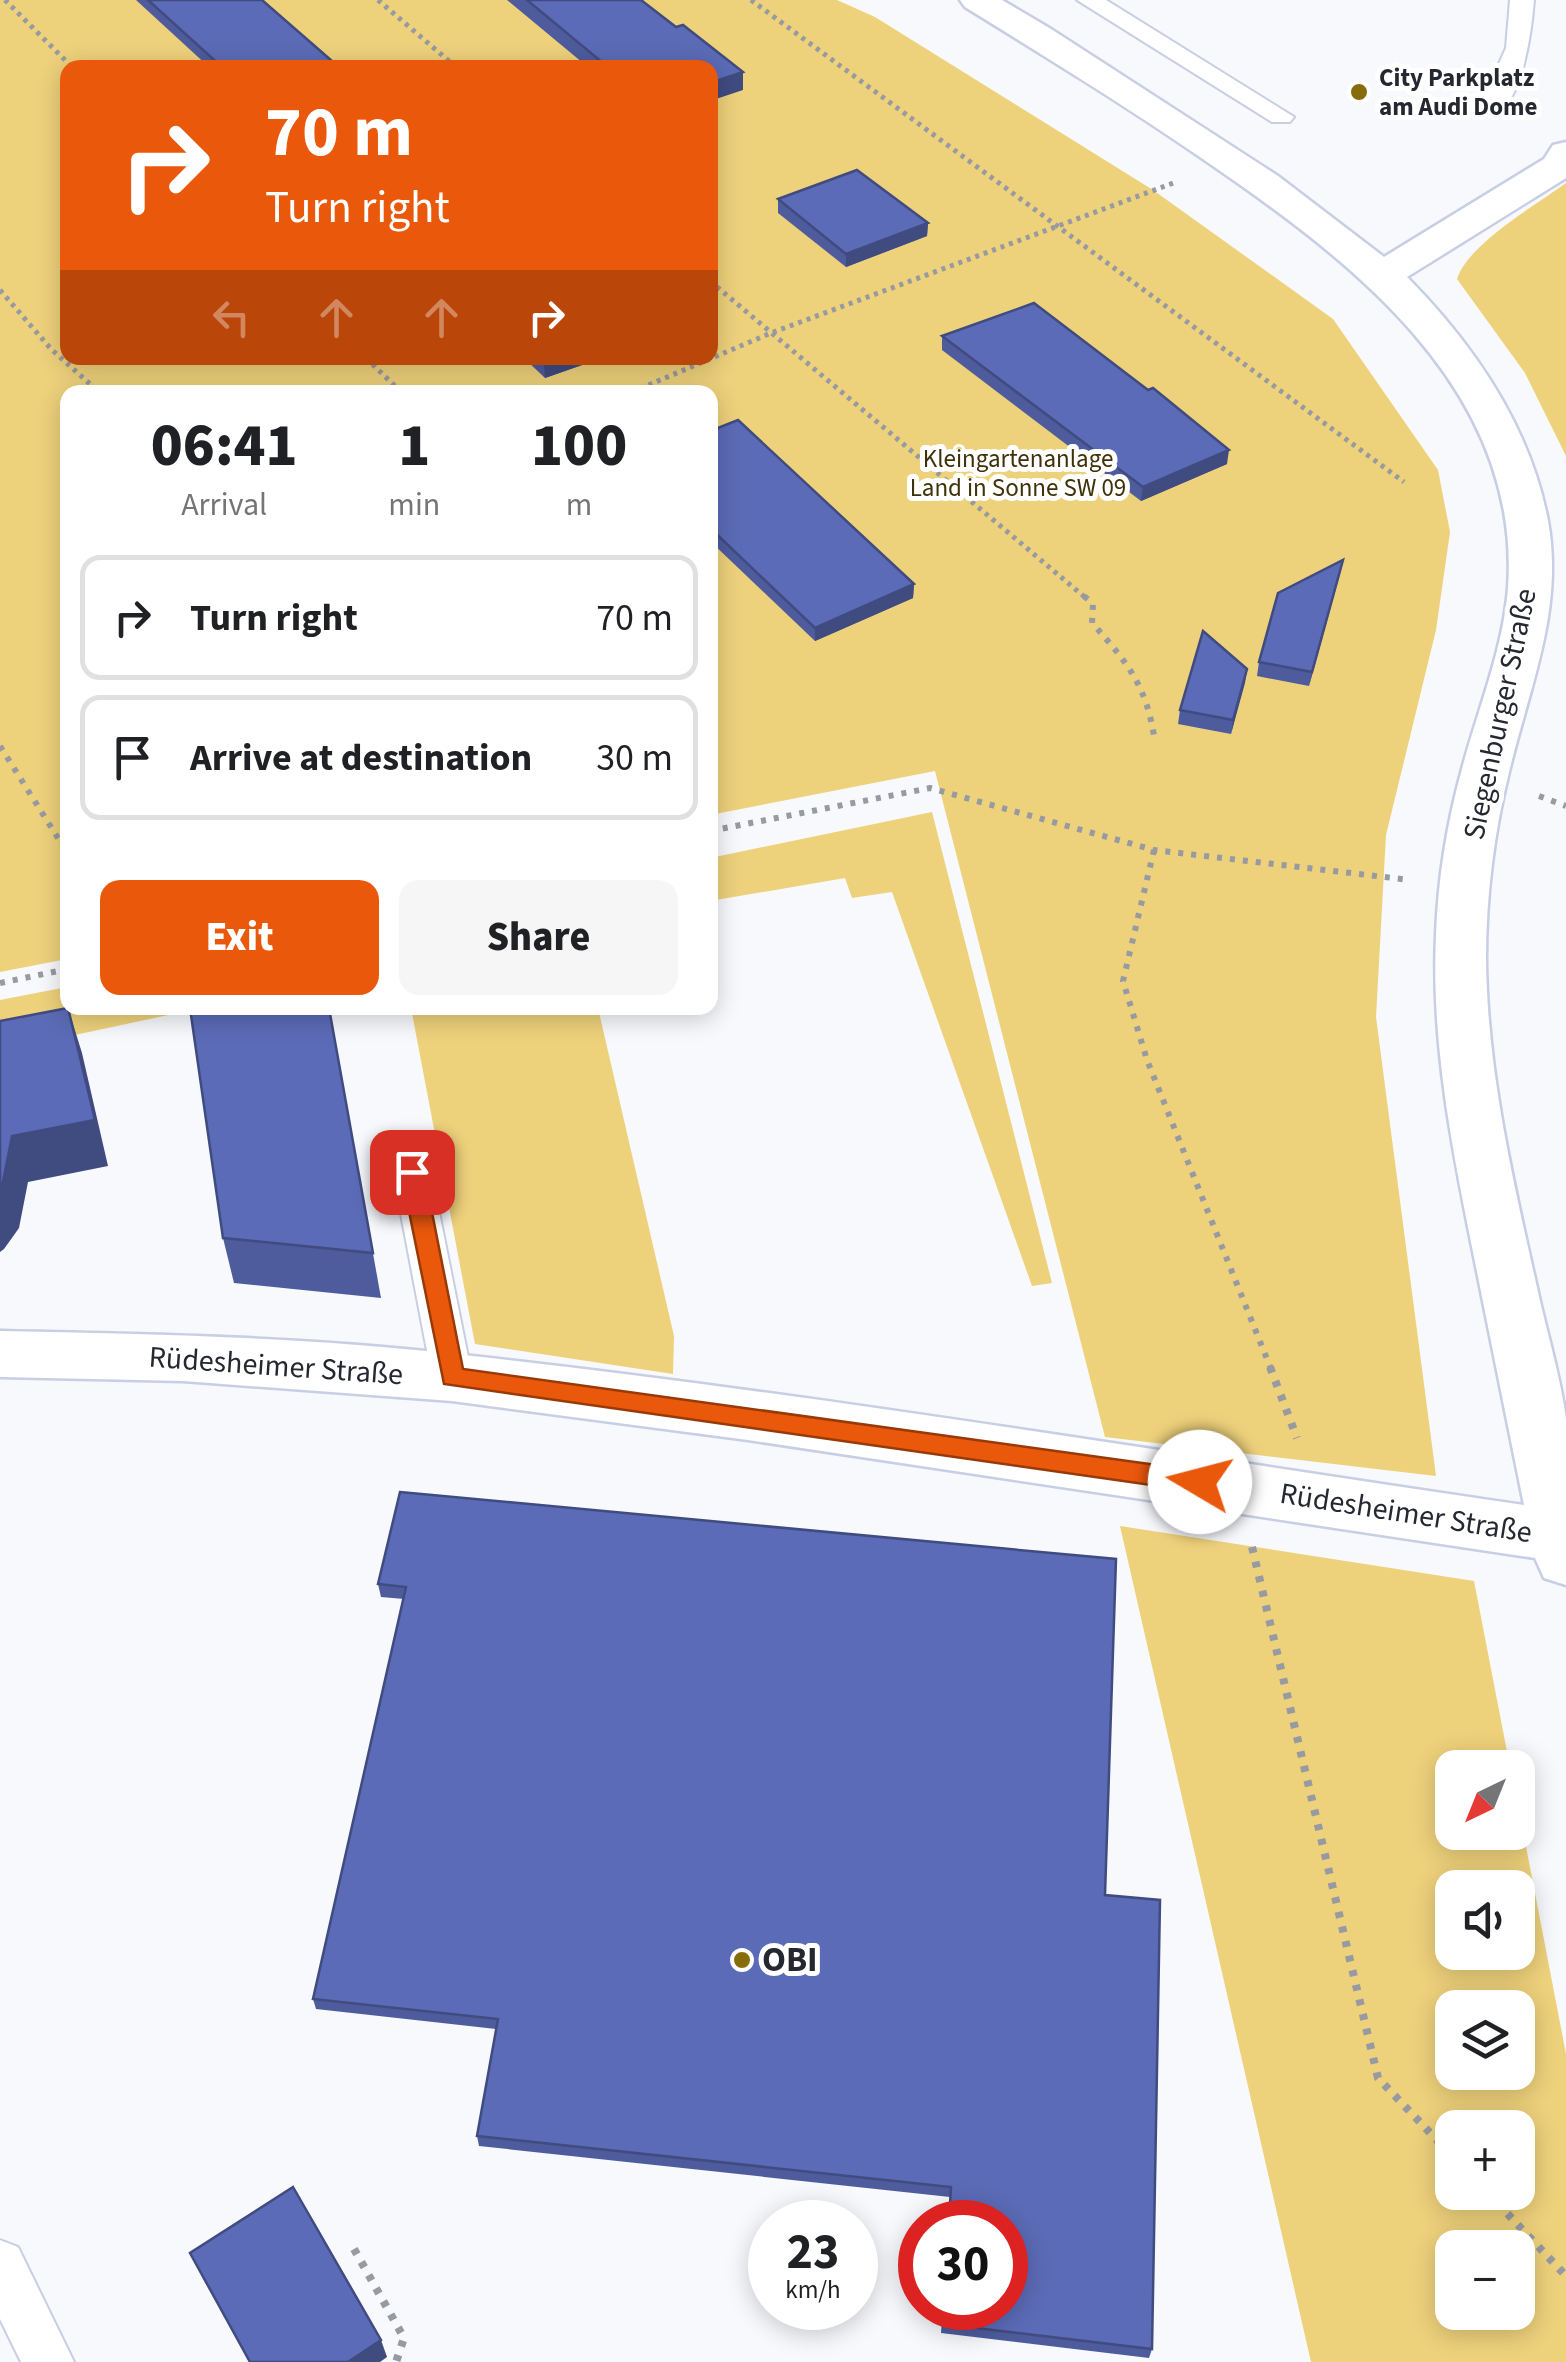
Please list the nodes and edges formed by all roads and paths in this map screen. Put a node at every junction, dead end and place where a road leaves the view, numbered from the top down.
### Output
1 (5, 0) edge
2 (378, 0) edge
3 (751, 0) edge
4 (978, 0) edge
5 (1089, 0) edge
6 (1522, 0) edge
7 (65, 60) edge
8 (449, 60) edge
9 (1492, 106) dead end
10 (1281, 117) dead end
11 (1566, 153) edge
12 (1153, 190) dead end
13 (1059, 225) junction
14 (1384, 274) junction
15 (718, 287) edge
16 (0, 290) edge
17 (771, 333) junction
18 (718, 355) edge
19 (60, 357) edge
20 (69, 365) edge
21 (373, 365) edge
22 (696, 365) edge
23 (91, 385) edge
24 (393, 385) edge
25 (648, 385) edge
26 (1404, 482) dead end
27 (1156, 742) dead end
28 (0, 746) edge
29 (718, 829) edge
30 (60, 841) edge
31 (1154, 850) junction
32 (1465, 886) junction
33 (60, 971) edge
34 (0, 983) edge
35 (412, 1172) dead end
36 (0, 1354) edge
37 (452, 1378) junction
38 (1238, 1487) junction
39 (1321, 1500) junction
40 (1564, 1547) edge
41 (1435, 2138) edge
42 (1504, 2210) edge
43 (354, 2249) dead end
44 (0, 2265) edge
45 (1566, 2276) edge
46 (48, 2362) edge
47 (396, 2362) edge

1 - 7 path
2 - 8 path
3 - 13 path
4 - 14 street, Siegenburger Straße
5 - 10 lane
6 - 9 lane
11 - 14 street
12 - 13 path
13 - 17 path
13 - 26 path
14 - 32 street, Siegenburger Straße
15 - 17 path
16 - 19 path
17 - 18 path
17 - 27 path
20 - 23 path
21 - 24 path
22 - 25 path
28 - 30 path
29 - 31 path
31 - 32 path
31 - 39 path
32 - 40 street, Siegenburger Straße
33 - 34 path
35 - 37 lane
36 - 37 street, Rüdesheimer Straße
37 - 38 street, Rüdesheimer Straße
38 - 39 street, Rüdesheimer Straße
38 - 41 path
39 - 40 street, Rüdesheimer Straße
42 - 45 path
43 - 47 path
44 - 46 lane

